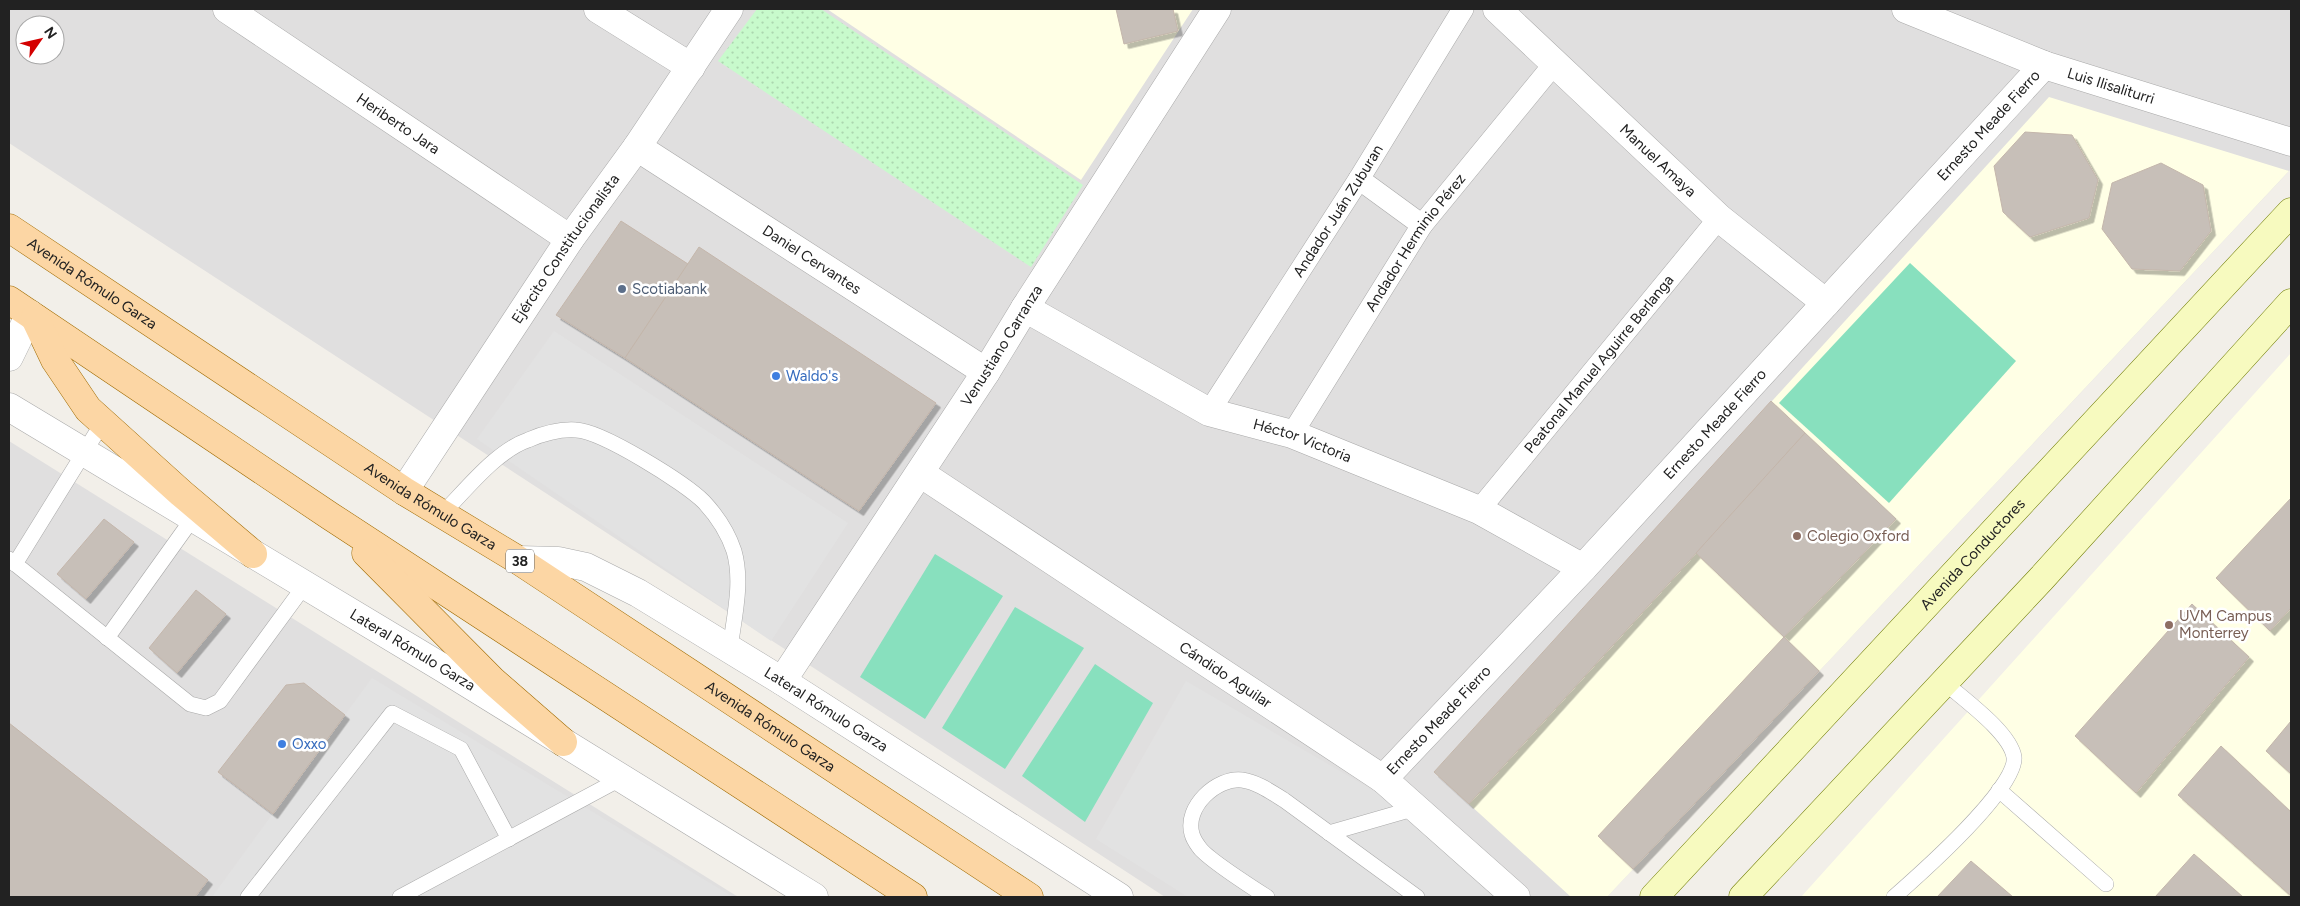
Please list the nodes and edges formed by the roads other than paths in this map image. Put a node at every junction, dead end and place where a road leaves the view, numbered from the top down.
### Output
1 (227, 9) edge
2 (598, 9) edge
3 (730, 9) edge
4 (1218, 9) edge
5 (1463, 9) edge
6 (1497, 9) edge
7 (1906, 9) edge
8 (1554, 64) junction
9 (2044, 65) junction
10 (691, 67) junction
11 (2291, 142) edge
12 (638, 147) junction
13 (1359, 179) junction
14 (2291, 212) edge
15 (1719, 218) junction
16 (1422, 225) junction
17 (9, 228) edge
18 (570, 239) junction
19 (1826, 303) junction
20 (2291, 303) edge
21 (1025, 308) junction
22 (24, 311) edge
23 (9, 356) edge
24 (986, 372) junction
25 (9, 407) edge
26 (1209, 412) junction
27 (103, 422) junction
28 (1292, 434) junction
29 (83, 451) junction
30 (920, 473) junction
31 (404, 491) junction
32 (1479, 510) junction
33 (442, 514) junction
34 (330, 516) junction
35 (193, 518) junction
36 (253, 554) junction
37 (518, 560) junction
38 (12, 561) edge
39 (1583, 568) junction
40 (304, 585) junction
41 (107, 638) junction
42 (730, 649) junction
43 (782, 681) junction
44 (1944, 682) junction
45 (564, 742) junction
46 (622, 778) junction
47 (1383, 779) junction
48 (1999, 790) junction
49 (1416, 808) junction
50 (1330, 833) junction
51 (509, 839) junction
52 (2106, 884) dead end
53 (802, 894) edge
54 (248, 897) edge
55 (400, 897) edge
56 (914, 897) edge
57 (1029, 897) edge
58 (1119, 897) edge
59 (1267, 897) edge
60 (1417, 897) edge
61 (1516, 897) edge
62 (1654, 897) edge
63 (1743, 897) edge
64 (1894, 897) edge

1 - 18 street, Heriberto Jara
2 - 10 street
3 - 10 street, Ejército Constitucionalista
4 - 21 street, Venustiano Carranza
5 - 13 street, Andador Juán Zuburan
6 - 8 street, Manuel Amaya
7 - 9 street, Luis Ilisaliturri
8 - 15 street, Manuel Amaya
8 - 16 street, Andador Herminio Pérez
9 - 11 street, Luis Ilisaliturri
9 - 19 street, Ernesto Meade Fierro
10 - 12 street, Ejército Constitucionalista
12 - 18 street, Ejército Constitucionalista
12 - 24 street, Daniel Cervantes
13 - 16 street
13 - 26 street, Andador Juán Zuburan
14 - 62 main road, Avenida Conductores
15 - 19 street, Manuel Amaya
15 - 32 street, Peatonal Manuel Aguirre Berlanga
16 - 28 street, Andador Herminio Pérez
17 - 31 main road, Avenida Rómulo Garza / 38
18 - 31 street, Ejército Constitucionalista
19 - 39 street, Ernesto Meade Fierro
20 - 44 main road
21 - 24 street, Venustiano Carranza
21 - 26 street, Héctor Victoria
22 - 23 street
22 - 27 main road
22 - 34 main road
24 - 30 street, Venustiano Carranza
25 - 29 street, Lateral Rómulo Garza
26 - 28 street, Héctor Victoria
27 - 29 lane
27 - 36 main road
28 - 32 street, Héctor Victoria
29 - 35 street, Lateral Rómulo Garza
29 - 38 lane
30 - 43 street, Venustiano Carranza
30 - 47 street, Cándido Aguilar
31 - 33 main road, Avenida Rómulo Garza / 38
32 - 39 street, Héctor Victoria
33 - 37 main road, Avenida Rómulo Garza / 38
33 - 42 lane
34 - 45 main road
34 - 56 main road
35 - 36 street, Lateral Rómulo Garza
35 - 41 lane
36 - 40 street, Lateral Rómulo Garza
37 - 42 street, Lateral Rómulo Garza
37 - 57 main road, Avenida Rómulo Garza / 38
38 - 41 lane
39 - 47 street, Ernesto Meade Fierro
40 - 41 lane
40 - 45 street, Lateral Rómulo Garza
42 - 43 street, Lateral Rómulo Garza
43 - 58 street, Lateral Rómulo Garza
44 - 48 lane
44 - 63 main road
45 - 46 street, Lateral Rómulo Garza
46 - 51 lane
46 - 53 street, Lateral Rómulo Garza
47 - 49 street, Cándido Aguilar
48 - 52 lane
48 - 64 lane
49 - 50 lane
49 - 61 street, Cándido Aguilar
50 - 59 lane
50 - 60 lane
51 - 54 lane
51 - 55 lane

